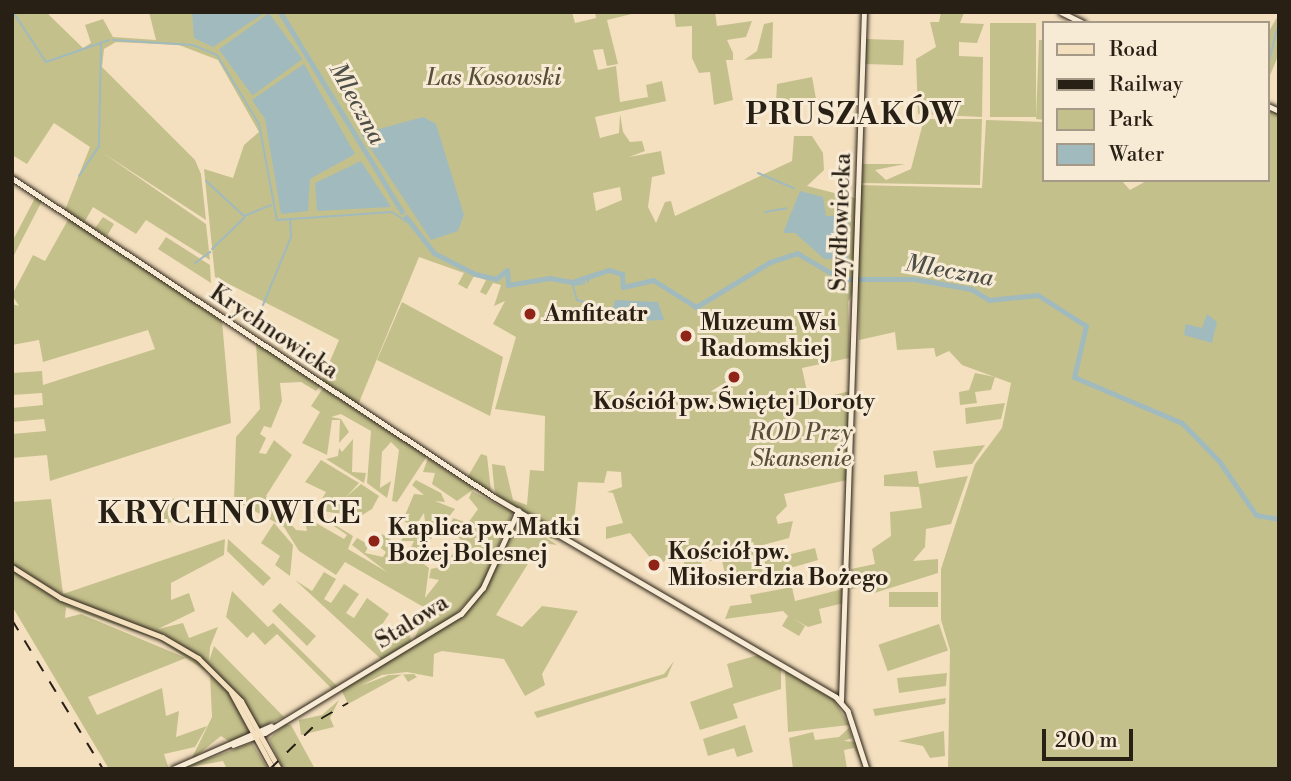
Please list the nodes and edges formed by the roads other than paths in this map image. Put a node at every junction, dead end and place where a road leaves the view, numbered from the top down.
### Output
1 (864, 12) edge
2 (1062, 12) edge
3 (1080, 21) edge
4 (12, 178) edge
5 (518, 511) junction
6 (12, 567) edge
7 (839, 700) junction
8 (258, 735) junction
9 (173, 769) edge
10 (273, 769) edge
11 (279, 769) edge
12 (867, 769) edge

1 - 7 street, Szydłowiecka
2 - 3 street
4 - 5 street, Krychnowicka
5 - 7 street, Krychnowicka
5 - 8 street, Stalowa
6 - 8 main road
7 - 12 street
8 - 9 street, Stalowa
8 - 10 main road
8 - 11 main road

